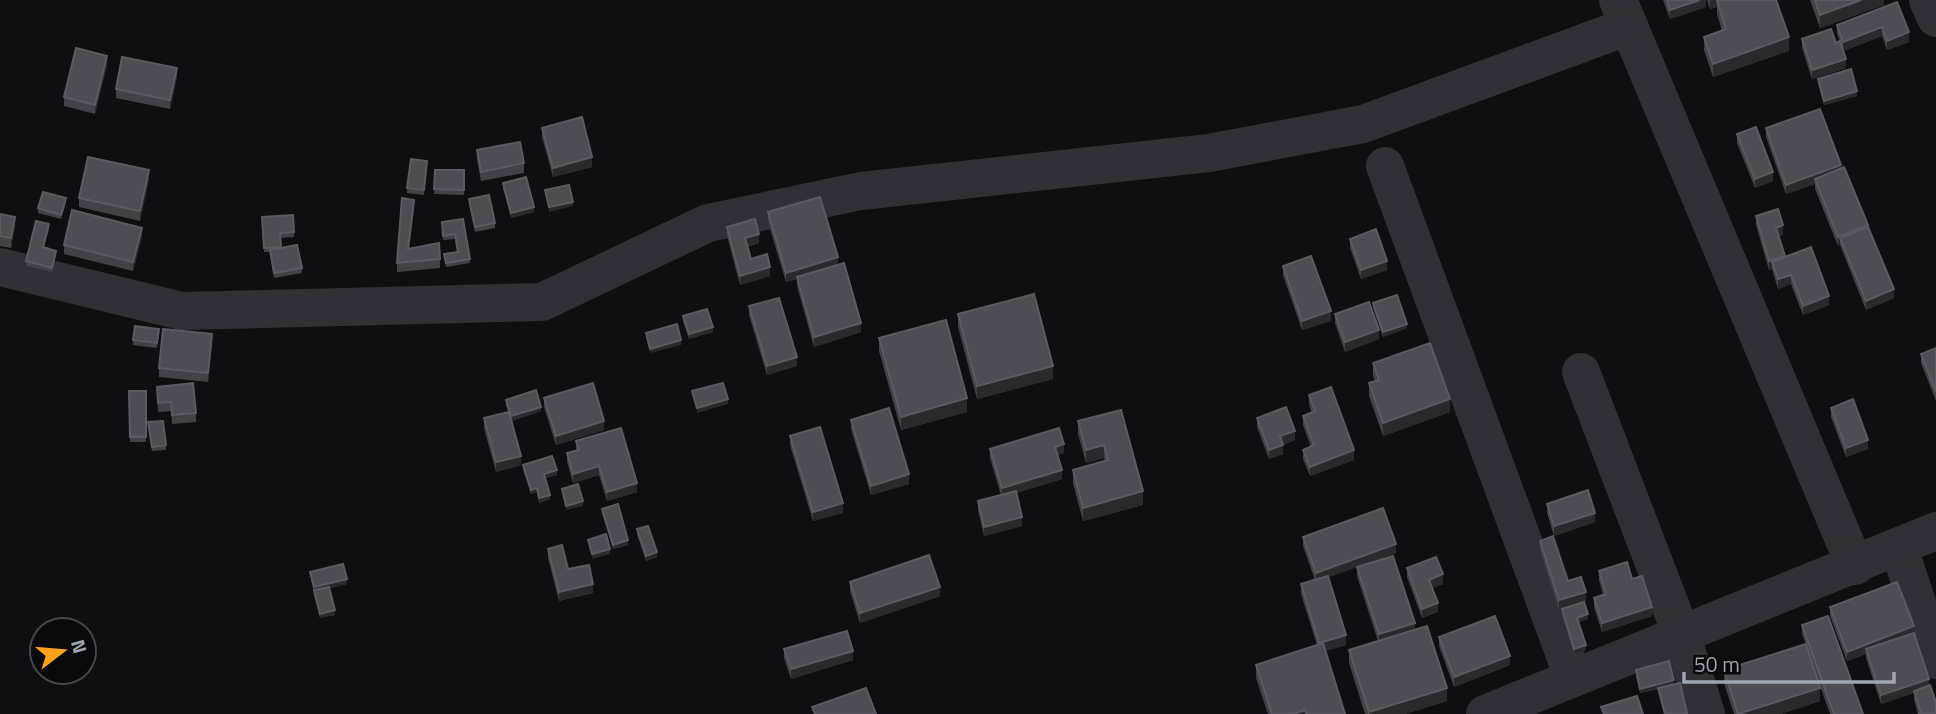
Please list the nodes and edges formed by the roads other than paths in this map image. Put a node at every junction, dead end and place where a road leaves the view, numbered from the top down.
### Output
1 (1928, 0) edge
2 (1623, 13) edge
3 (1936, 19) edge
4 (1385, 166) dead end
5 (0, 267) edge
6 (1581, 372) dead end
7 (1936, 531) edge
8 (1899, 548) junction
9 (1854, 566) junction
10 (1682, 636) junction
11 (1936, 660) edge
12 (1573, 677) junction
13 (1485, 714) edge
14 (1706, 714) edge

1 - 3 street
2 - 5 street
2 - 9 street
4 - 12 street
6 - 10 street
7 - 8 street
8 - 9 street
8 - 11 street
9 - 10 street
10 - 12 street
10 - 14 street
12 - 13 street

